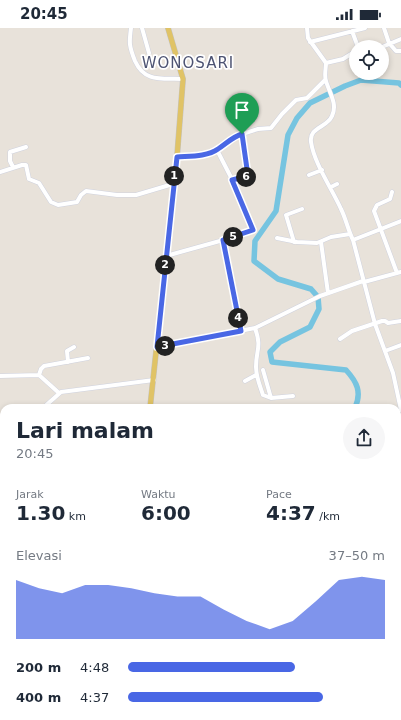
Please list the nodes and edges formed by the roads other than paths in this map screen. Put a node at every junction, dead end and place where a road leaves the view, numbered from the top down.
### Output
1 (132, 28) edge
2 (142, 28) edge
3 (168, 28) edge
4 (307, 28) edge
5 (365, 28) edge
6 (384, 28) edge
7 (352, 31) junction
8 (401, 39) edge
9 (355, 40) edge
10 (388, 40) edge
11 (310, 42) junction
12 (389, 42) joint
13 (401, 51) edge
14 (149, 53) dead end
15 (349, 55) edge
16 (326, 62) junction
17 (183, 79) junction
18 (326, 81) junction
19 (242, 134) junction
20 (26, 147) dead end
21 (217, 150) junction
22 (177, 157) junction
23 (13, 167) junction
24 (322, 170) junction
25 (0, 172) edge
26 (309, 175) dead end
27 (232, 180) junction
28 (173, 184) junction
29 (337, 184) dead end
30 (331, 187) junction
31 (244, 192) dead end
32 (392, 192) dead end
33 (239, 193) junction
34 (302, 209) dead end
35 (401, 221) edge
36 (382, 228) junction
37 (350, 234) junction
38 (277, 238) dead end
39 (223, 240) junction
40 (353, 240) junction
41 (294, 242) junction
42 (321, 242) junction
43 (166, 256) junction
44 (399, 273) edge
45 (363, 281) junction
46 (328, 293) junction
47 (401, 321) edge
48 (375, 324) junction
49 (255, 328) junction
50 (241, 331) junction
51 (340, 339) dead end
52 (401, 345) edge
53 (74, 347) dead end
54 (157, 347) junction
55 (385, 351) junction
56 (88, 358) dead end
57 (68, 362) junction
58 (263, 370) dead end
59 (0, 376) edge
60 (39, 376) junction
61 (256, 376) junction
62 (154, 380) junction
63 (244, 381) dead end
64 (59, 393) junction
65 (293, 396) dead end
66 (270, 398) junction
67 (400, 398) edge
68 (48, 404) edge
69 (151, 404) edge

1 - 17 street
2 - 14 street
3 - 17 main road
4 - 11 street
5 - 7 street
6 - 10 street
7 - 9 street
7 - 11 street
8 - 12 street
11 - 16 street
12 - 13 street
15 - 16 street
16 - 18 street
17 - 22 main road
18 - 19 street
18 - 24 street
19 - 21 street
19 - 27 street
20 - 23 street
21 - 22 street
21 - 27 street
22 - 28 main road
23 - 25 street
23 - 28 street
24 - 26 street
24 - 30 street
27 - 33 street
28 - 43 main road
29 - 30 street
30 - 37 street
31 - 33 street
32 - 36 street
33 - 39 street
34 - 41 street
35 - 36 street
36 - 40 street
36 - 44 street
37 - 40 street
37 - 42 street
38 - 41 street
39 - 43 street
39 - 50 street
40 - 45 street
41 - 42 street
42 - 46 street
43 - 54 main road
44 - 45 street
45 - 46 street
45 - 48 street
46 - 49 street
47 - 48 street
48 - 51 street
48 - 55 street
49 - 50 street
49 - 61 street
50 - 54 street
52 - 55 street
53 - 57 street
54 - 62 main road
55 - 67 street
56 - 57 street
57 - 60 street
58 - 66 street
59 - 60 street
60 - 64 street
61 - 63 street
61 - 66 street
62 - 64 street
62 - 69 main road
64 - 68 street
65 - 66 street

